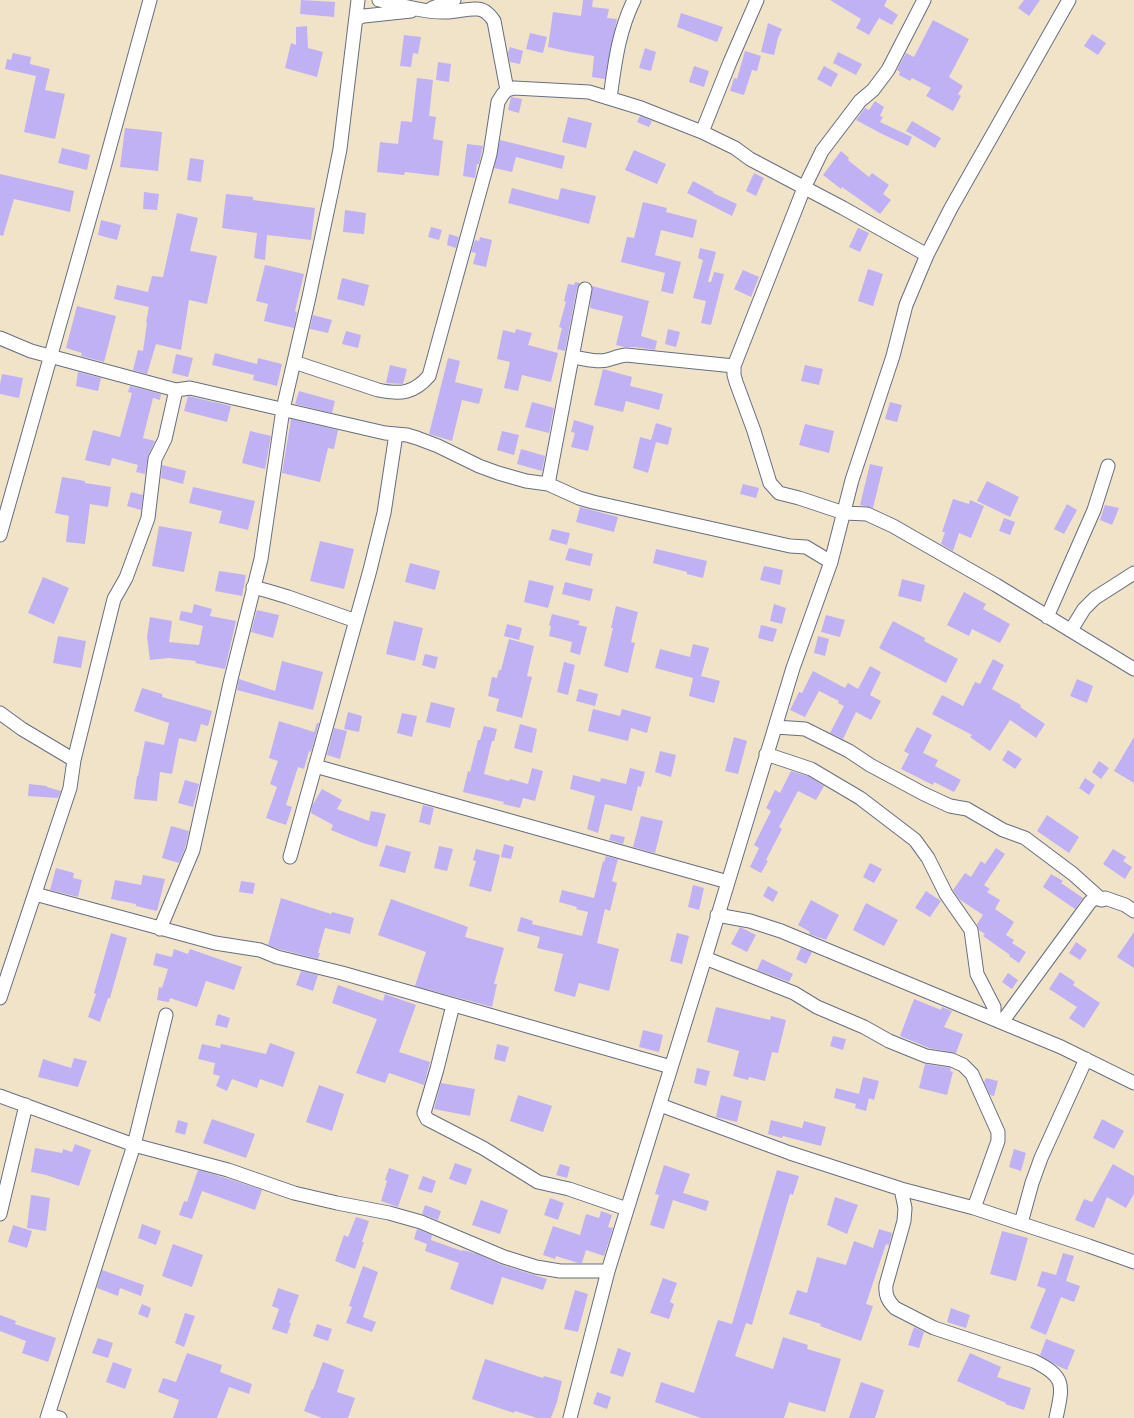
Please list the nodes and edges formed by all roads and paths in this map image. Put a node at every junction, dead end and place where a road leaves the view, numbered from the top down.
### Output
1 (150, 0) edge
2 (358, 0) edge
3 (379, 0) edge
4 (454, 0) edge
5 (634, 0) edge
6 (757, 0) edge
7 (924, 0) edge
8 (1069, 0) edge
9 (421, 9) junction
10 (356, 20) junction
11 (507, 90) junction
12 (610, 98) junction
13 (702, 132) junction
14 (804, 188) junction
15 (927, 255) junction
16 (585, 289) dead end
17 (0, 338) edge
18 (51, 356) junction
19 (572, 357) junction
20 (294, 362) junction
21 (734, 366) junction
22 (176, 390) junction
23 (283, 409) junction
24 (396, 434) junction
25 (1108, 466) dead end
26 (548, 484) junction
27 (5, 500) edge
28 (844, 513) junction
29 (0, 535) edge
30 (831, 562) junction
31 (1134, 573) edge
32 (253, 587) junction
33 (1047, 617) junction
34 (356, 621) junction
35 (1071, 630) junction
36 (1134, 669) edge
37 (0, 713) edge
38 (776, 727) junction
39 (766, 754) junction
40 (74, 760) junction
41 (315, 766) junction
42 (290, 857) dead end
43 (728, 882) junction
44 (35, 894) junction
45 (1102, 900) junction
46 (1134, 911) edge
47 (718, 915) junction
48 (160, 929) junction
49 (705, 958) junction
50 (0, 998) edge
51 (454, 1005) junction
52 (166, 1015) dead end
53 (997, 1020) junction
54 (1086, 1059) junction
55 (671, 1067) junction
56 (1134, 1083) edge
57 (0, 1096) edge
58 (26, 1105) junction
59 (660, 1105) junction
60 (134, 1145) junction
61 (901, 1189) junction
62 (974, 1208) junction
63 (627, 1209) junction
64 (0, 1214) edge
65 (1021, 1224) junction
66 (1134, 1262) edge
67 (608, 1271) junction
68 (52, 1417) edge
69 (570, 1418) edge
70 (1056, 1418) edge

1 - 18 street
2 - 10 street
3 - 9 street
4 - 9 street
5 - 12 street
6 - 13 street
7 - 14 street
8 - 15 street
9 - 10 street
9 - 11 street
10 - 20 street
11 - 12 street
11 - 20 street
12 - 13 street
13 - 14 street
14 - 15 street
14 - 21 street
15 - 28 street
16 - 19 street
17 - 18 street
18 - 22 street
18 - 27 street
19 - 21 street
19 - 26 street
20 - 23 street
21 - 28 street
22 - 23 street
22 - 40 street
23 - 24 street
23 - 32 street
24 - 26 street
24 - 34 street
25 - 33 street
26 - 30 street
27 - 29 street
28 - 30 street
28 - 33 street
30 - 38 street
31 - 35 street
32 - 34 street
32 - 48 street
33 - 35 street
34 - 41 street
35 - 36 street
37 - 40 street
38 - 39 street
38 - 45 street
39 - 43 street
39 - 53 street
40 - 44 street
41 - 42 street
41 - 43 street
43 - 47 street
44 - 48 street
44 - 50 street
45 - 46 street
45 - 53 street
47 - 49 street
47 - 53 street
48 - 51 street
49 - 55 street
49 - 62 street
51 - 55 street
51 - 63 street
52 - 60 street
53 - 54 street
54 - 56 street
54 - 65 street
55 - 59 street
57 - 58 street
58 - 60 street
58 - 64 street
59 - 61 street
59 - 63 street
60 - 67 street
60 - 68 street
61 - 62 street
61 - 70 street
62 - 65 street
63 - 67 street
65 - 66 street
67 - 69 street

